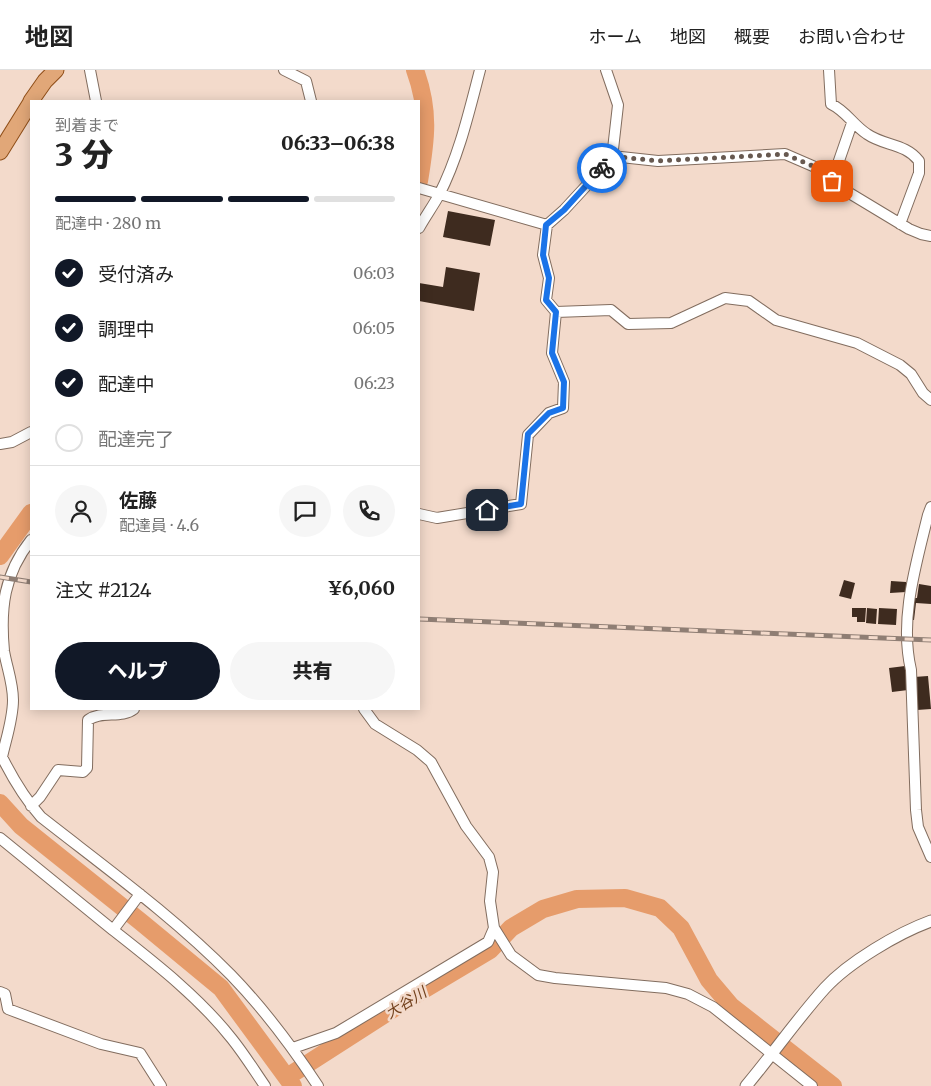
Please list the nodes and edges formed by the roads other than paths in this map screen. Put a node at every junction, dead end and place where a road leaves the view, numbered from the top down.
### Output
1 (56, 70) edge
2 (90, 70) edge
3 (284, 70) edge
4 (480, 70) edge
5 (606, 70) edge
6 (829, 70) edge
7 (32, 100) edge
8 (96, 100) edge
9 (311, 100) edge
10 (30, 103) edge
11 (852, 123) junction
12 (0, 152) edge
13 (612, 158) junction
14 (832, 181) junction
15 (420, 188) edge
16 (436, 193) junction
17 (900, 224) junction
18 (546, 225) junction
19 (420, 226) edge
20 (931, 236) edge
21 (556, 312) junction
22 (931, 400) edge
23 (30, 433) edge
24 (0, 444) edge
25 (931, 507) edge
26 (420, 514) edge
27 (30, 541) edge
28 (133, 710) edge
29 (365, 710) edge
30 (1, 758) edge
31 (31, 806) junction
32 (0, 838) edge
33 (931, 857) edge
34 (139, 896) junction
35 (931, 921) edge
36 (114, 929) junction
37 (496, 931) junction
38 (0, 992) edge
39 (293, 1048) junction
40 (774, 1051) junction
41 (161, 1086) edge
42 (265, 1086) edge
43 (318, 1086) edge
44 (746, 1086) edge
45 (812, 1086) edge

1 - 7 main road
2 - 8 street
3 - 9 street
4 - 16 street
5 - 13 street
6 - 11 street
10 - 12 main road
11 - 14 street
11 - 17 street
13 - 14 street
13 - 18 street
14 - 17 street
15 - 16 street
16 - 18 street
16 - 19 street
17 - 20 street
18 - 21 street
21 - 22 street
21 - 26 street
23 - 24 street
25 - 33 street
27 - 30 street
28 - 31 street
29 - 37 street
30 - 31 street
31 - 34 street
32 - 36 street
34 - 36 street
34 - 39 street
35 - 40 street
36 - 42 street
37 - 39 street
37 - 40 street
38 - 41 street
39 - 43 street
40 - 44 street
40 - 45 street

